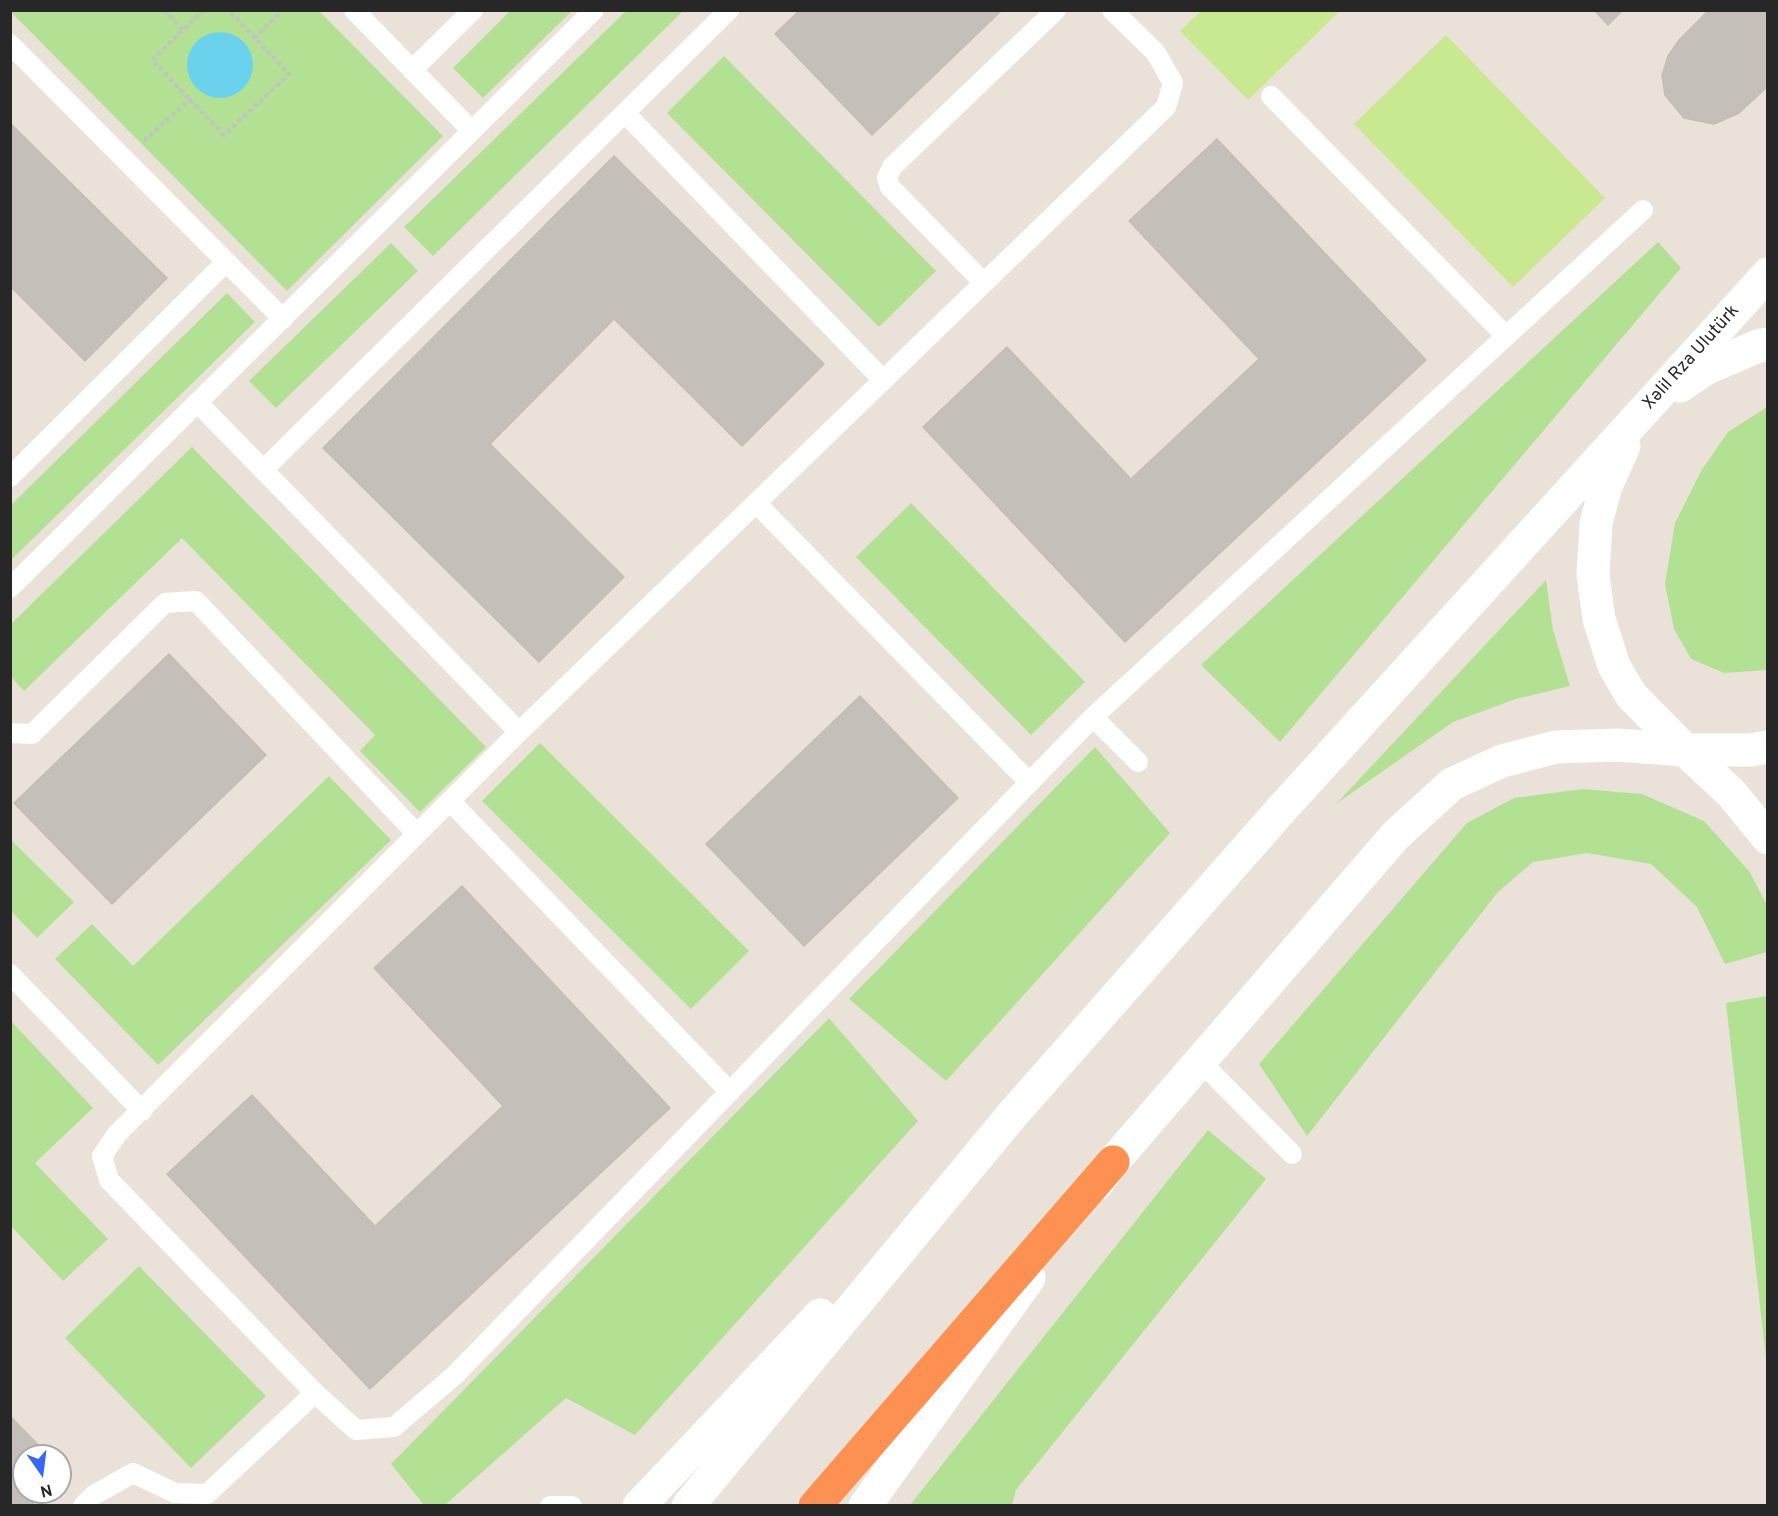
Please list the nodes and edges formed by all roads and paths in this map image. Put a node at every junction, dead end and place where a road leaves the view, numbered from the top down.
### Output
1 (164, 10) edge
2 (204, 10) edge
3 (228, 10) edge
4 (283, 10) edge
5 (354, 10) edge
6 (473, 10) edge
7 (594, 10) edge
8 (729, 10) edge
9 (1056, 10) edge
10 (1112, 10) edge
11 (183, 30) junction
12 (254, 38) junction
13 (10, 44) edge
14 (412, 70) junction
15 (1271, 96) dead end
16 (190, 99) junction
17 (625, 113) junction
18 (472, 131) junction
19 (124, 159) junction
20 (1643, 210) dead end
21 (226, 262) junction
22 (1767, 274) edge
23 (984, 283) junction
24 (283, 319) junction
25 (1506, 336) junction
26 (1767, 344) edge
27 (883, 380) junction
28 (198, 403) junction
29 (1640, 415) junction
30 (263, 470) junction
31 (10, 477) edge
32 (756, 503) junction
33 (10, 588) edge
34 (1093, 717) junction
35 (519, 732) junction
36 (10, 733) edge
37 (1767, 747) edge
38 (1685, 750) junction
39 (1138, 762) dead end
40 (1029, 782) junction
41 (450, 801) junction
42 (417, 834) junction
43 (1767, 838) edge
44 (10, 974) edge
45 (1200, 1061) junction
46 (730, 1092) junction
47 (142, 1111) junction
48 (1012, 1114) junction
49 (1292, 1154) dead end
50 (1113, 1162) junction
51 (315, 1393) junction
52 (82, 1506) edge
53 (550, 1506) edge
54 (572, 1506) edge
55 (639, 1506) edge
56 (688, 1506) edge
57 (815, 1506) edge
58 (865, 1506) edge

1 - 11 path
2 - 11 path
3 - 12 path
4 - 12 path
5 - 14 lane
6 - 14 lane
7 - 18 lane
8 - 17 lane
9 - 23 lane
10 - 23 lane
11 - 16 path
12 - 16 path
13 - 19 lane
14 - 18 lane
15 - 25 lane
16 - 19 path
17 - 27 lane
17 - 30 lane
18 - 24 lane
19 - 21 lane
20 - 25 lane
21 - 24 lane
21 - 31 lane
22 - 29 main road, Xəlil Rza Ulutürk
23 - 27 lane
24 - 28 lane
25 - 34 lane
26 - 29 main road
27 - 32 lane
28 - 30 lane
28 - 33 lane
29 - 38 main road
29 - 48 main road
30 - 35 lane
32 - 35 lane
32 - 40 lane
34 - 39 lane
34 - 40 lane
35 - 41 lane
36 - 42 lane
37 - 38 main road
38 - 43 main road
38 - 45 main road
40 - 46 lane
41 - 42 lane
41 - 46 lane
42 - 47 lane
44 - 47 lane
45 - 49 lane
45 - 50 main road
46 - 51 lane
47 - 51 lane
48 - 55 main road
48 - 56 main road
50 - 57 highway
50 - 58 main road
51 - 52 lane
53 - 54 lane

